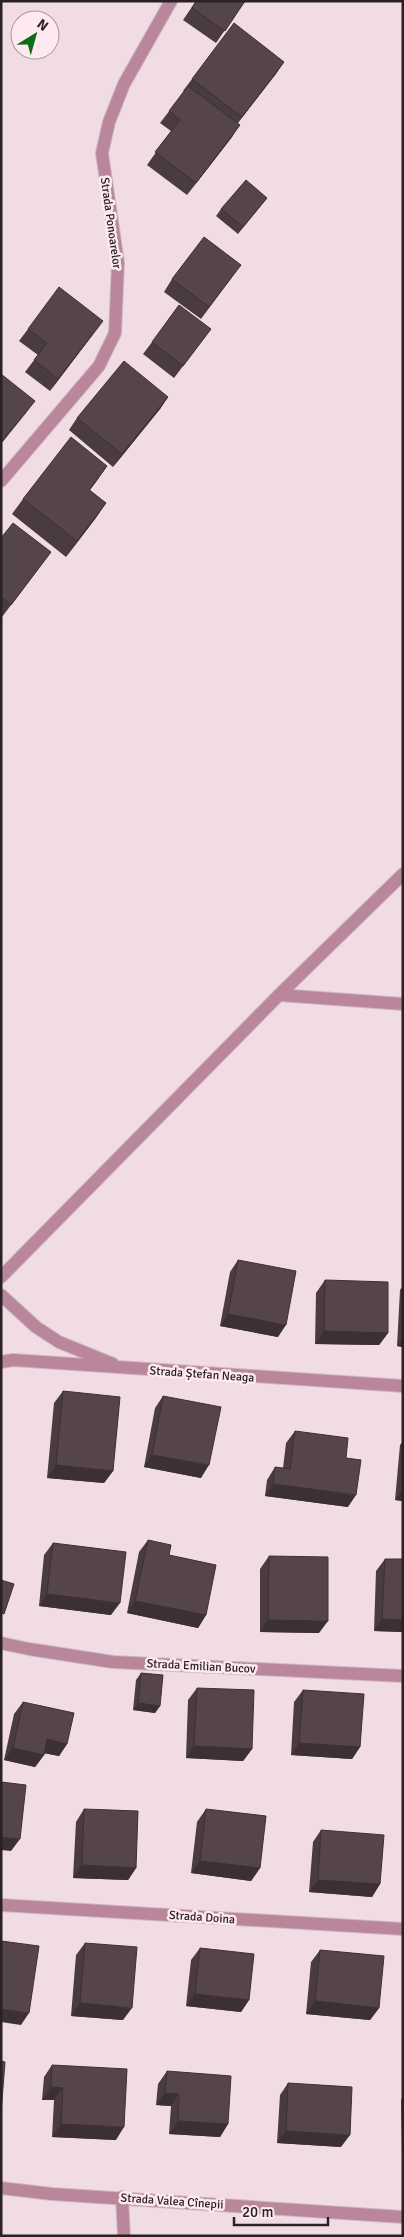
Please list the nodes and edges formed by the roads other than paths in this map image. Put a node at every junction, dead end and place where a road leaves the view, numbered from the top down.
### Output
1 (171, 1) edge
2 (1, 481) edge
3 (403, 874) edge
4 (279, 995) junction
5 (403, 1004) edge
6 (1, 1277) edge
7 (1, 1295) edge
8 (1, 1362) edge
9 (129, 1370) junction
10 (403, 1386) edge
11 (1, 1643) edge
12 (403, 1676) edge
13 (1, 1905) edge
14 (403, 1929) edge
15 (1, 2188) edge
16 (122, 2197) junction
17 (403, 2217) edge
18 (124, 2236) edge

1 - 2 street, Strada Ponoarelor
3 - 4 street
4 - 5 street
4 - 6 street
7 - 9 street
8 - 9 street, Strada Ștefan Neaga
9 - 10 street, Strada Ștefan Neaga
11 - 12 street, Strada Emilian Bucov
13 - 14 street, Strada Doina
15 - 16 street, Strada Valea Cînepii
16 - 17 street, Strada Valea Cînepii
16 - 18 street

